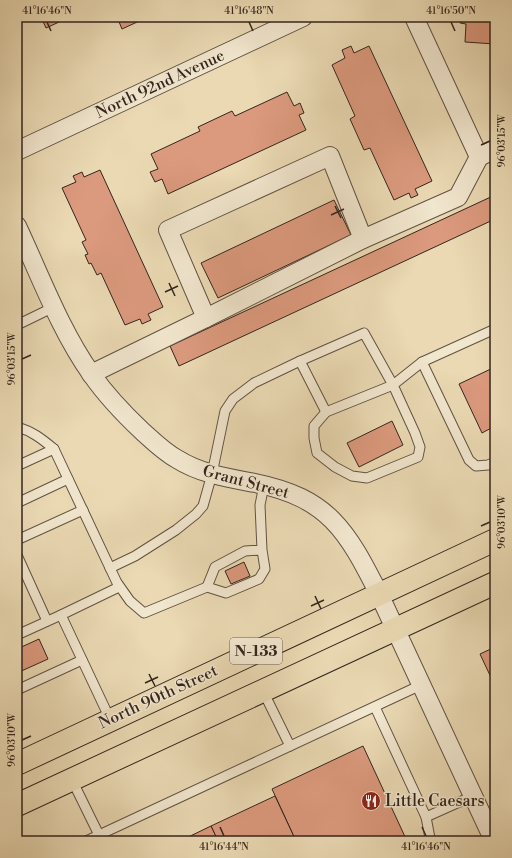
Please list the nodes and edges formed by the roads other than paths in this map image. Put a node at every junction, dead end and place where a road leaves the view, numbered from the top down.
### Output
1 (303, 17) edge
2 (414, 17) edge
3 (495, 149) edge
4 (17, 151) edge
5 (479, 157) junction
6 (17, 226) edge
7 (363, 239) junction
8 (54, 307) junction
9 (206, 318) junction
10 (17, 324) edge
11 (495, 329) edge
12 (300, 361) junction
13 (422, 362) junction
14 (91, 374) junction
15 (393, 385) junction
16 (326, 412) junction
17 (17, 427) edge
18 (54, 449) junction
19 (495, 462) edge
20 (17, 466) edge
21 (212, 474) junction
22 (68, 479) junction
23 (264, 485) junction
24 (17, 503) edge
25 (83, 510) junction
26 (17, 540) edge
27 (495, 540) edge
28 (262, 550) junction
29 (17, 555) edge
30 (110, 568) junction
31 (495, 583) edge
32 (118, 584) junction
33 (207, 587) junction
34 (379, 594) junction
35 (61, 615) junction
36 (48, 621) junction
37 (395, 629) junction
38 (17, 635) edge
39 (82, 660) junction
40 (421, 685) junction
41 (17, 690) edge
42 (263, 691) junction
43 (375, 707) junction
44 (110, 719) junction
45 (290, 746) junction
46 (17, 764) edge
47 (72, 780) junction
48 (473, 796) junction
49 (17, 805) edge
50 (426, 817) junction
51 (102, 838) edge
52 (86, 841) edge
53 (427, 841) edge
54 (494, 841) edge

1 - 4 street, North 92nd Avenue
2 - 5 street
3 - 5 street
5 - 7 street
6 - 8 street, Grant Street
7 - 9 street
7 - 9 street
8 - 10 lane
8 - 14 street, Grant Street
9 - 14 street
11 - 13 lane
12 - 15 lane
12 - 16 lane
12 - 21 lane
13 - 15 lane
13 - 19 lane
14 - 21 street, Grant Street
15 - 16 lane
15 - 16 lane
17 - 18 lane
18 - 20 lane
18 - 22 lane
21 - 23 street, Grant Street
21 - 30 lane
22 - 24 lane
22 - 25 lane
23 - 28 lane
23 - 34 street, Grant Street
25 - 26 lane
25 - 30 lane
27 - 34 main road, North 90th Street / N-133
28 - 33 lane
28 - 33 lane
29 - 36 lane
30 - 32 lane
31 - 37 main road, N-133
32 - 33 lane
32 - 35 lane
34 - 37 street, Grant Street
34 - 44 main road, North 90th Street / N-133
35 - 36 lane
35 - 39 lane
36 - 38 lane
37 - 40 street, Grant Street
37 - 42 main road, N-133
39 - 41 lane
39 - 44 lane
40 - 43 lane
40 - 48 street, Grant Street
42 - 45 lane
42 - 47 main road, N-133
43 - 45 lane
43 - 50 lane
44 - 46 main road, North 90th Street / N-133
45 - 51 lane
47 - 49 main road, N-133
47 - 51 lane
48 - 50 lane
48 - 54 street, Grant Street
50 - 53 lane
51 - 52 lane

